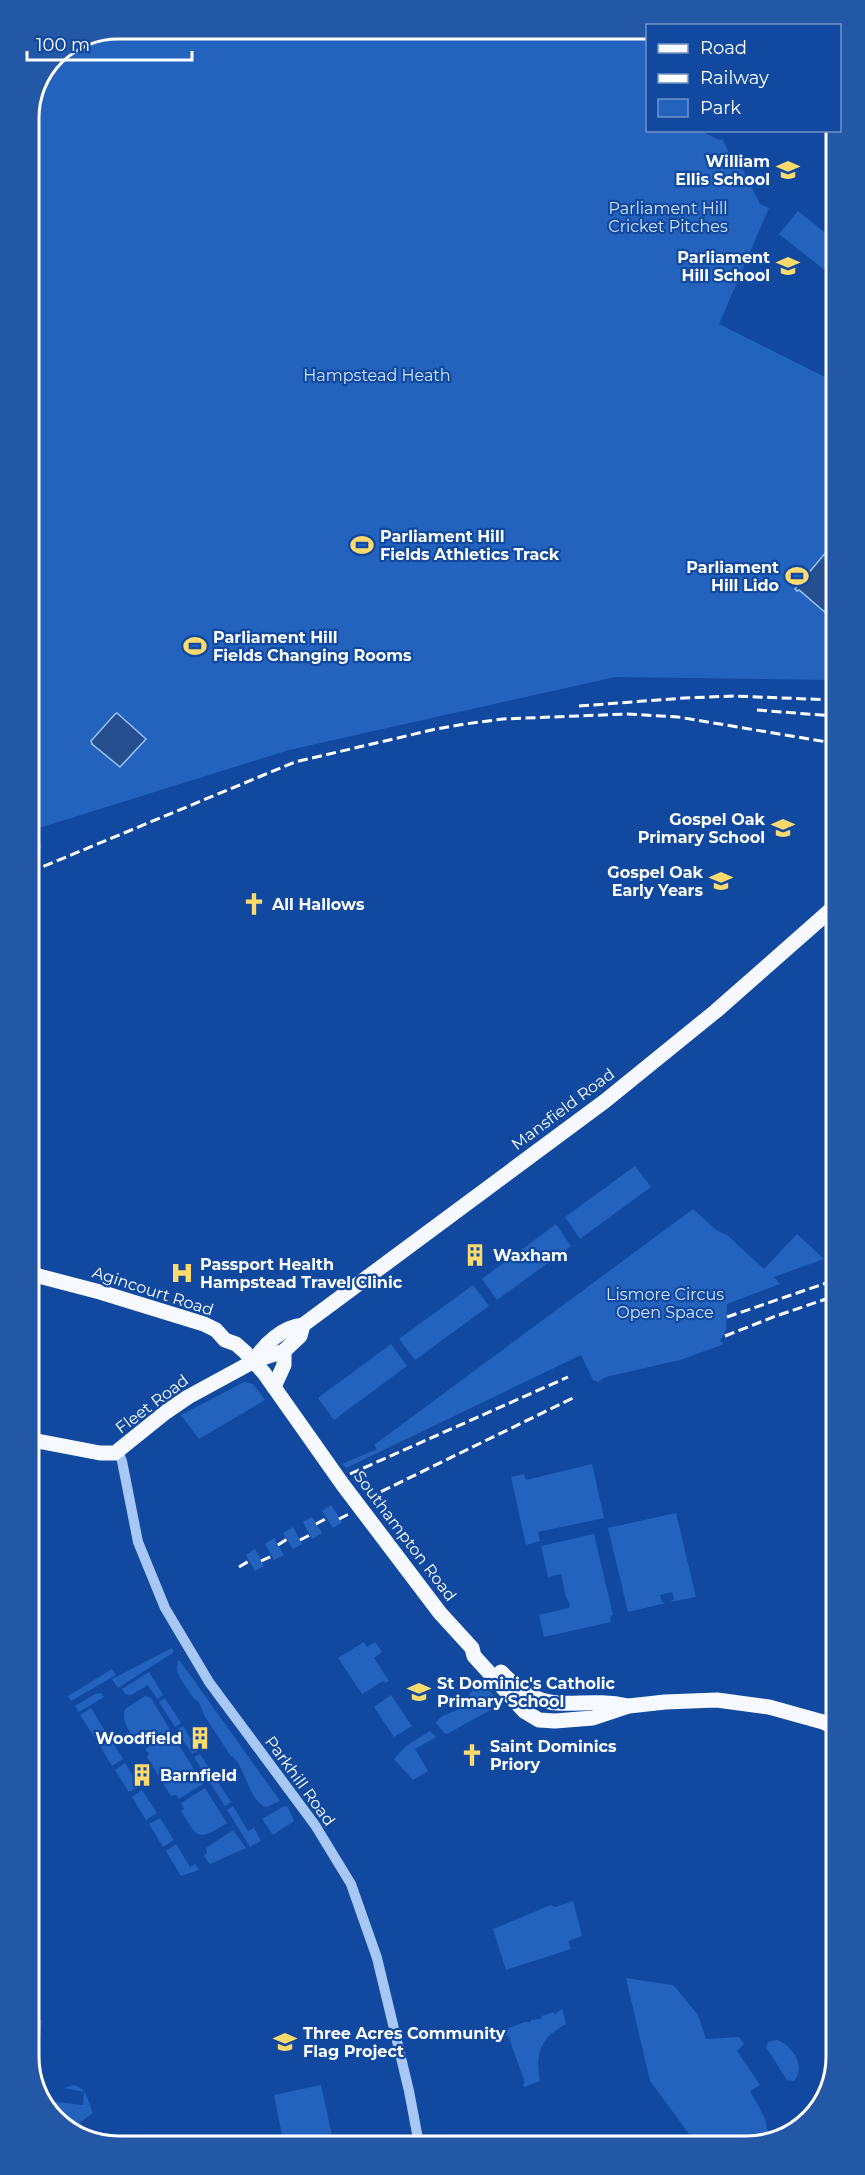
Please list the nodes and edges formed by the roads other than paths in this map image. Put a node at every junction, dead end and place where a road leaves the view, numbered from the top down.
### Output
1 (826, 914) edge
2 (39, 1276) edge
3 (303, 1325) junction
4 (225, 1340) junction
5 (284, 1351) junction
6 (254, 1361) junction
7 (236, 1371) junction
8 (274, 1387) junction
9 (39, 1441) edge
10 (118, 1451) junction
11 (476, 1648) junction
12 (629, 1706) junction
13 (826, 1724) edge
14 (417, 2136) edge

1 - 3 main road, Mansfield Road
2 - 4 main road, Agincourt Road
3 - 5 main road, Mansfield Road
3 - 6 main road, Mansfield Road
4 - 6 main road, Agincourt Road
4 - 7 main road
5 - 6 main road
5 - 8 main road, Mansfield Road
6 - 7 main road, Fleet Road
6 - 8 main road, Southampton Road
7 - 10 main road, Fleet Road
8 - 11 main road, Southampton Road
9 - 10 main road, Fleet Road
10 - 14 street, Parkhill Road
11 - 12 main road
11 - 12 main road, Southampton Road
12 - 13 main road

